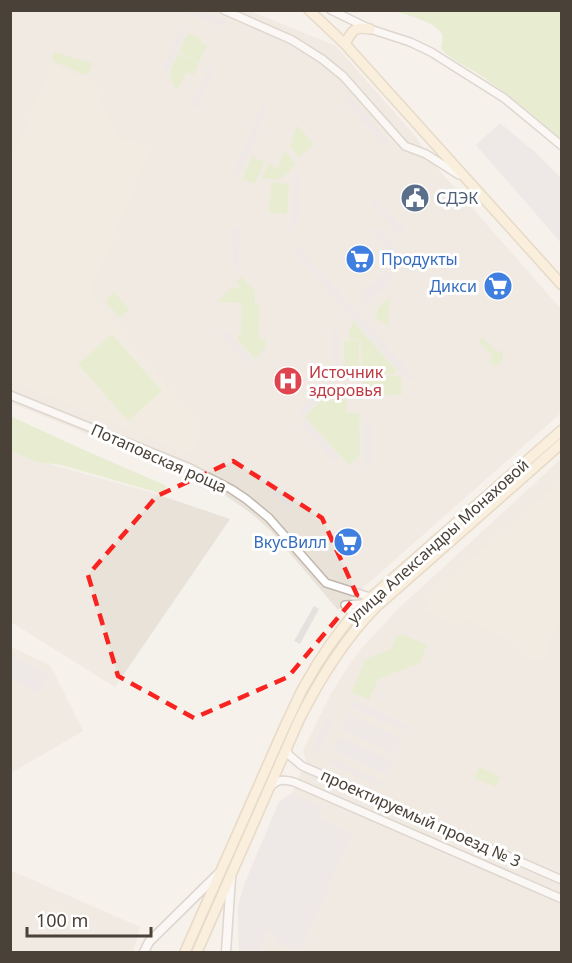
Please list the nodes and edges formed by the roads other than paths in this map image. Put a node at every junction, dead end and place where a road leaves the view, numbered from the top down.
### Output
1 (224, 10) edge
2 (231, 10) edge
3 (309, 10) edge
4 (331, 10) edge
5 (240, 18) junction
6 (370, 28) junction
7 (345, 44) junction
8 (561, 146) edge
9 (475, 188) junction
10 (561, 285) edge
11 (10, 395) edge
12 (561, 430) edge
13 (561, 443) edge
14 (354, 615) junction
15 (361, 623) junction
16 (286, 748) junction
17 (269, 788) junction
18 (221, 871) junction
19 (231, 875) junction
20 (561, 880) edge
21 (561, 899) edge
22 (144, 952) edge
23 (185, 952) edge
24 (197, 952) edge
25 (226, 952) edge

1 - 5 street
2 - 5 street
3 - 7 main road
4 - 6 street
5 - 9 street
6 - 7 main road
6 - 8 street
7 - 9 main road
9 - 10 main road
11 - 14 street, Потаповская роща
12 - 14 main road, улица Александры Монаховой
13 - 15 main road, улица Александры Монаховой
14 - 15 street
14 - 18 main road, улица Александры Монаховой
15 - 16 main road, улица Александры Монаховой
16 - 17 main road, улица Александры Монаховой
16 - 20 street, проектируемый проезд № 3
17 - 19 main road, улица Александры Монаховой
17 - 21 street, проектируемый проезд № 3
18 - 22 street
18 - 23 main road, улица Александры Монаховой
19 - 24 main road, улица Александры Монаховой
19 - 25 street

